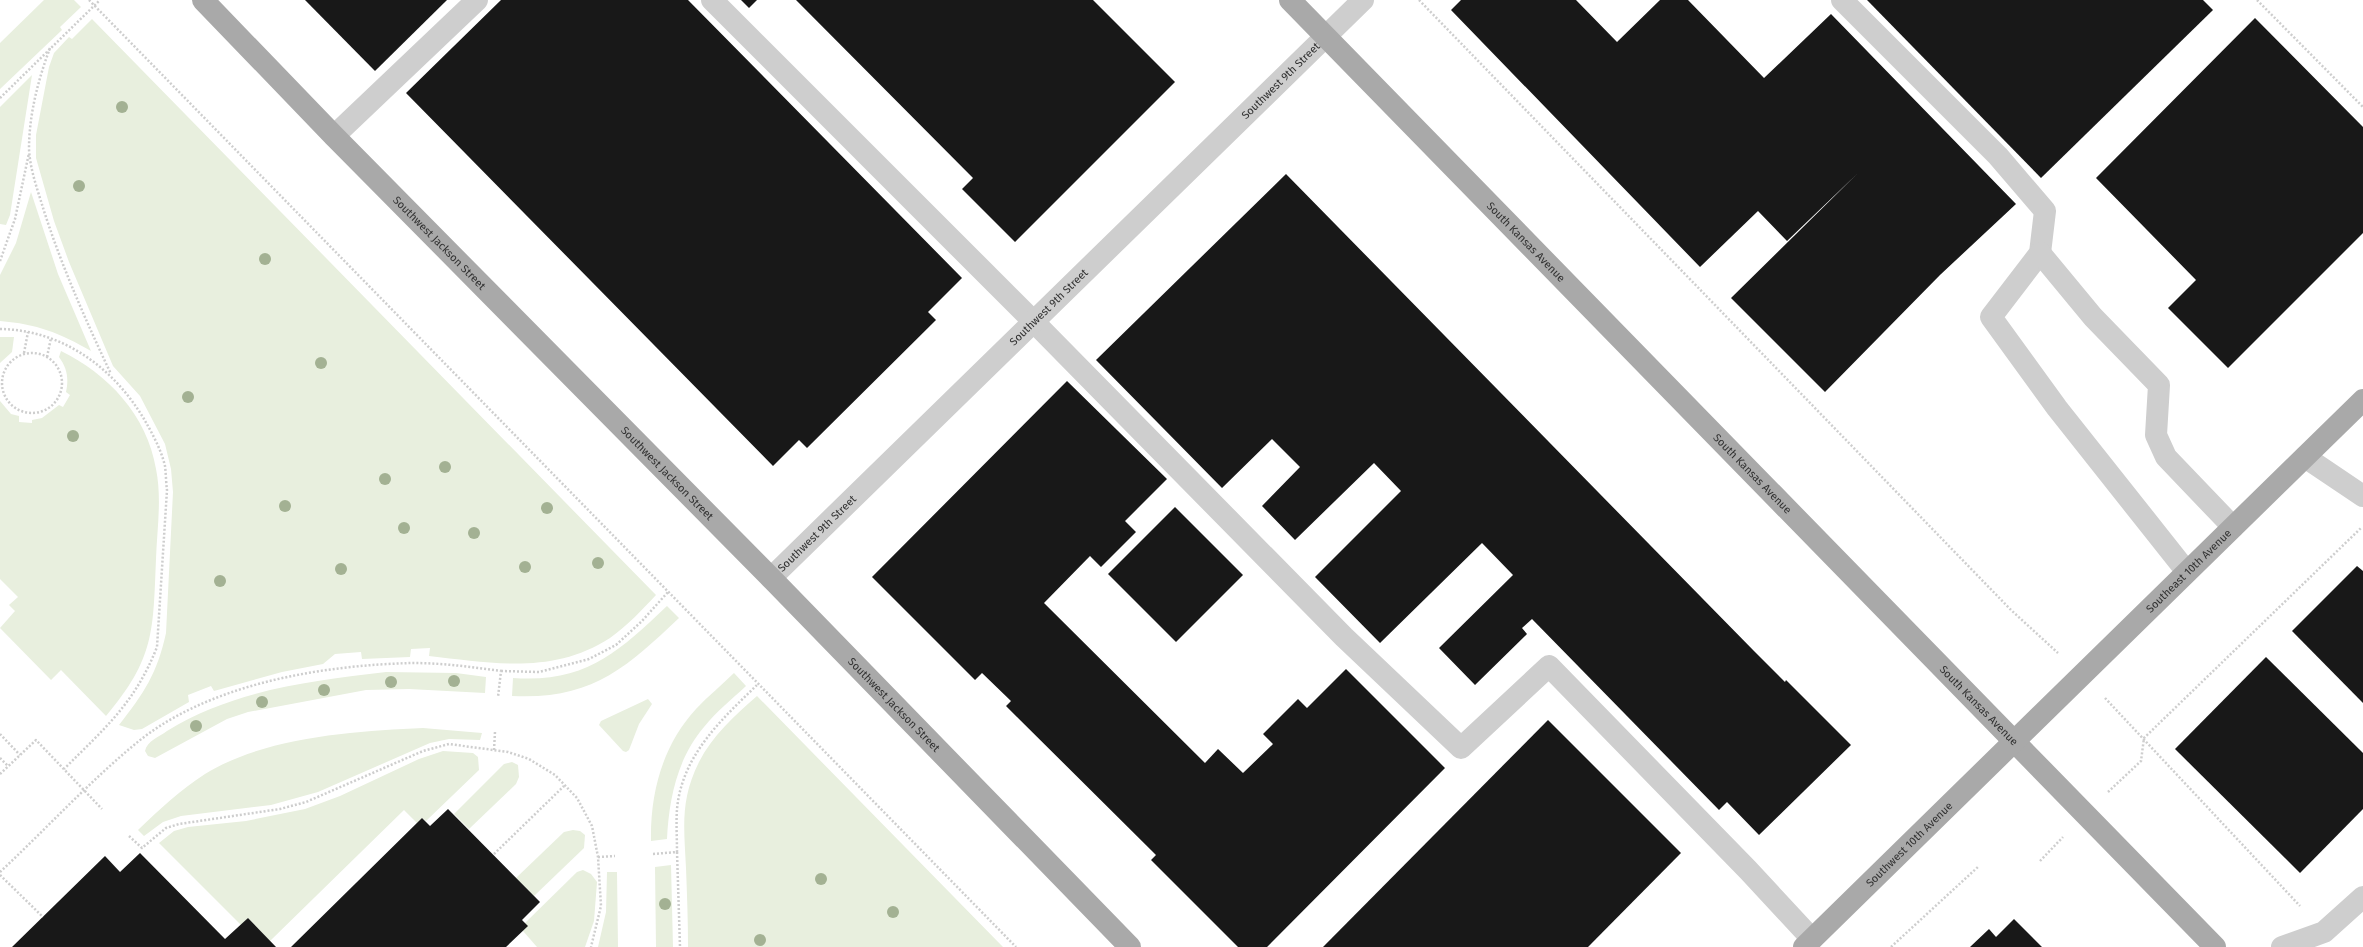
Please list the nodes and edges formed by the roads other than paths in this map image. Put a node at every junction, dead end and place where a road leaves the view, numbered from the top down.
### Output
1 (203, 0) edge
2 (477, 0) edge
3 (712, 0) edge
4 (1290, 0) edge
5 (1363, 0) edge
6 (1842, 0) edge
7 (1327, 36) junction
8 (334, 136) junction
9 (2040, 253) junction
10 (1034, 322) junction
11 (2363, 400) edge
12 (2305, 457) junction
13 (2363, 496) edge
14 (2233, 527) junction
15 (2187, 572) junction
16 (771, 578) junction
17 (2014, 741) junction
18 (2363, 897) edge
19 (1808, 943) edge
20 (1130, 947) edge
21 (2214, 947) edge
22 (2282, 947) edge

1 - 8 main road, Southwest Jackson Street
2 - 8 street
3 - 10 street
4 - 7 main road, South Kansas Avenue
5 - 7 street, Southwest 9th Street
6 - 9 street
7 - 10 street, Southwest 9th Street
7 - 17 main road, South Kansas Avenue
8 - 16 main road, Southwest Jackson Street
9 - 14 street
9 - 15 street
10 - 16 street, Southwest 9th Street
10 - 19 street
11 - 12 main road, Southeast 10th Avenue
12 - 13 street
12 - 14 main road, Southeast 10th Avenue
14 - 15 main road, Southeast 10th Avenue
15 - 17 main road, Southeast 10th Avenue
16 - 20 main road, Southwest Jackson Street
17 - 19 main road, Southwest 10th Avenue
17 - 21 main road, South Kansas Avenue
18 - 22 street

